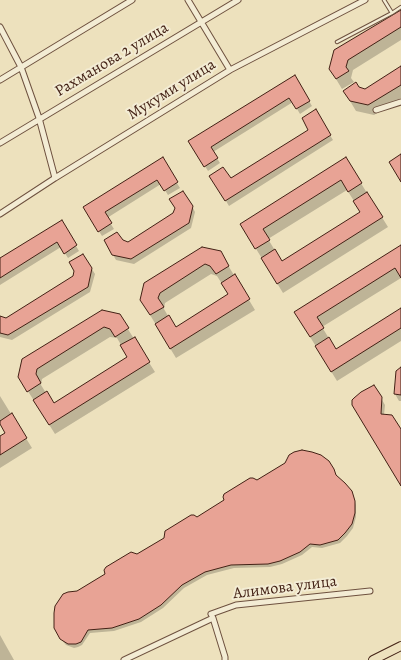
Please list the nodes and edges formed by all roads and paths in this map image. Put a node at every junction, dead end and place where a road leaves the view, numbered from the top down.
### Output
1 (132, 0) edge
2 (188, 0) edge
3 (238, 0) edge
4 (365, 0) edge
5 (384, 0) edge
6 (401, 7) edge
7 (392, 13) junction
8 (201, 22) junction
9 (0, 27) edge
10 (337, 42) dead end
11 (21, 67) junction
12 (230, 70) junction
13 (0, 80) edge
14 (401, 102) edge
15 (376, 110) dead end
16 (39, 118) junction
17 (0, 143) edge
18 (55, 178) junction
19 (0, 214) edge
20 (370, 591) dead end
21 (213, 618) junction
22 (401, 646) edge
23 (124, 660) edge
24 (225, 660) edge
25 (373, 660) edge

1 - 11 street
2 - 8 street
3 - 8 street, Рахманова 2 улица
4 - 12 street, Мукуми улица
5 - 7 lane
6 - 7 lane
7 - 10 lane
8 - 12 street
8 - 16 street, Рахманова 2 улица
9 - 11 street
11 - 13 street
11 - 16 street
12 - 18 street, Мукуми улица
14 - 15 street
16 - 17 street, Рахманова 2 улица
16 - 18 street
18 - 19 street, Мукуми улица
20 - 21 street, Алимова улица
21 - 23 street, Алимова улица
21 - 24 street
22 - 25 main road

